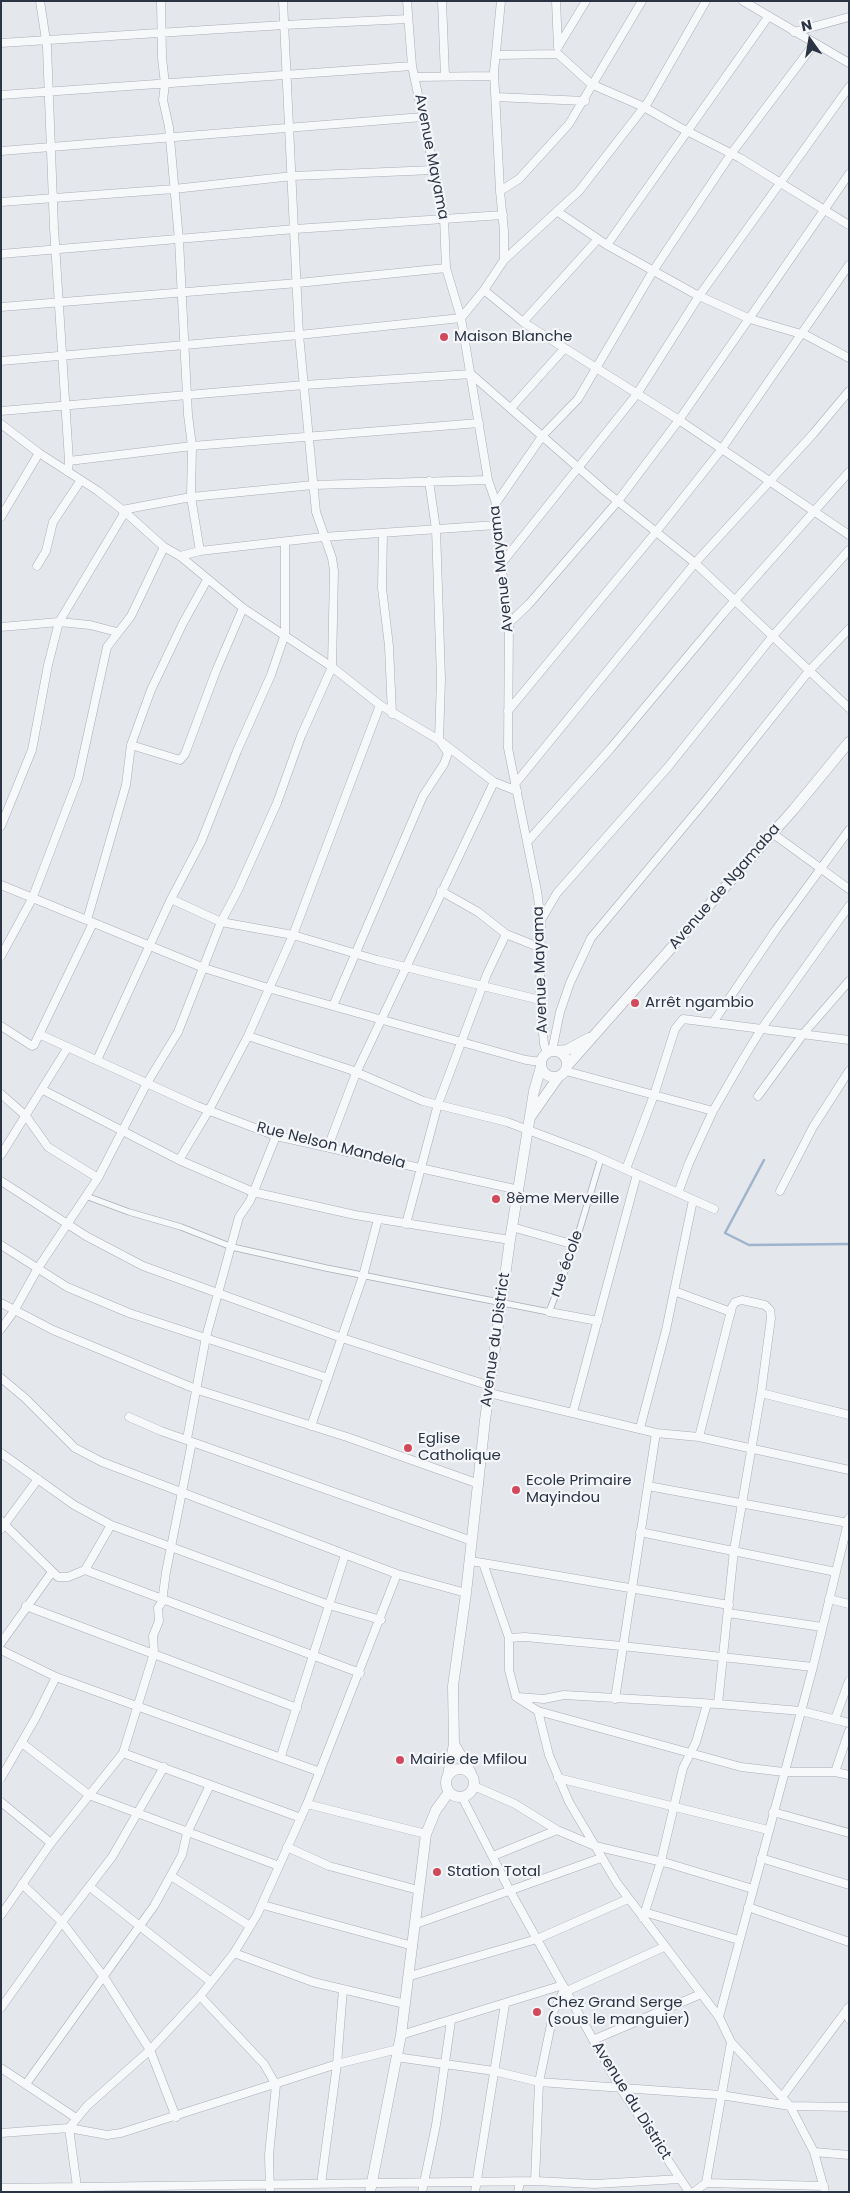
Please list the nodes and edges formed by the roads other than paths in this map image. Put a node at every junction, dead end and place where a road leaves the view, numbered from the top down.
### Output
1 (40, 1) edge
2 (161, 1) edge
3 (283, 1) edge
4 (407, 1) edge
5 (442, 1) edge
6 (501, 1) edge
7 (556, 1) edge
8 (586, 1) edge
9 (642, 1) edge
10 (706, 1) edge
11 (743, 1) edge
12 (758, 1) edge
13 (752, 7) junction
14 (768, 17) junction
15 (849, 17) edge
16 (408, 19) junction
17 (284, 25) junction
18 (794, 32) junction
19 (161, 33) junction
20 (46, 40) junction
21 (1, 43) edge
22 (814, 44) junction
23 (558, 51) junction
24 (496, 54) junction
25 (849, 63) edge
26 (412, 66) junction
27 (288, 75) junction
28 (445, 76) junction
29 (494, 76) junction
30 (415, 77) junction
31 (165, 84) junction
32 (591, 84) junction
33 (849, 87) edge
34 (49, 91) junction
35 (1, 95) edge
36 (496, 97) junction
37 (585, 101) junction
38 (644, 107) junction
39 (424, 117) junction
40 (290, 127) junction
41 (689, 132) junction
42 (170, 138) junction
43 (50, 148) junction
44 (1, 151) edge
45 (731, 154) junction
46 (433, 170) junction
47 (849, 174) edge
48 (292, 176) junction
49 (780, 182) junction
50 (174, 189) junction
51 (500, 190) junction
52 (53, 199) junction
53 (1, 202) edge
54 (824, 208) junction
55 (558, 212) junction
56 (503, 215) junction
57 (444, 217) junction
58 (849, 225) edge
59 (295, 229) junction
60 (598, 239) junction
61 (179, 240) junction
62 (607, 245) junction
63 (57, 251) junction
64 (1, 254) edge
65 (504, 260) junction
66 (849, 265) edge
67 (446, 268) junction
68 (653, 271) junction
69 (298, 283) junction
70 (484, 290) junction
71 (181, 292) junction
72 (699, 296) junction
73 (59, 302) junction
74 (1, 307) edge
75 (461, 318) junction
76 (750, 319) junction
77 (523, 322) junction
78 (802, 333) junction
79 (299, 335) junction
80 (184, 343) junction
81 (564, 349) junction
82 (62, 354) junction
83 (848, 356) edge
84 (1, 361) edge
85 (597, 368) junction
86 (471, 374) junction
87 (304, 385) junction
88 (849, 391) edge
89 (637, 394) junction
90 (187, 395) junction
91 (66, 405) junction
92 (511, 408) junction
93 (1, 411) edge
94 (679, 420) junction
95 (479, 423) junction
96 (2, 426) edge
97 (308, 435) junction
98 (543, 435) junction
99 (192, 446) junction
100 (721, 450) junction
101 (39, 453) junction
102 (70, 461) junction
103 (578, 467) junction
104 (68, 472) junction
105 (849, 472) edge
106 (81, 480) junction
107 (488, 480) junction
108 (769, 480) junction
109 (429, 481) junction
110 (313, 485) junction
111 (191, 497) junction
112 (618, 501) junction
113 (496, 502) junction
114 (124, 511) junction
115 (813, 512) junction
116 (1, 517) edge
117 (496, 525) junction
118 (436, 529) junction
119 (656, 532) junction
120 (383, 533) junction
121 (849, 535) edge
122 (323, 537) junction
123 (285, 543) junction
124 (164, 548) junction
125 (200, 550) junction
126 (849, 550) edge
127 (180, 556) junction
128 (695, 563) junction
129 (501, 564) junction
130 (37, 566) dead end
131 (207, 580) junction
132 (734, 601) junction
133 (244, 608) junction
134 (59, 622) junction
135 (509, 623) junction
136 (1, 627) edge
137 (849, 629) edge
138 (117, 632) junction
139 (285, 634) junction
140 (772, 637) junction
141 (332, 667) junction
142 (809, 671) junction
143 (380, 705) junction
144 (849, 708) edge
145 (508, 711) junction
146 (392, 714) junction
147 (439, 740) junction
148 (849, 742) edge
149 (131, 745) junction
150 (494, 782) junction
151 (516, 787) junction
152 (1, 826) edge
153 (849, 830) edge
154 (772, 833) junction
155 (528, 840) junction
156 (821, 869) junction
157 (1, 885) edge
158 (849, 889) edge
159 (441, 891) junction
160 (32, 899) junction
161 (171, 899) junction
162 (849, 906) edge
163 (540, 920) junction
164 (90, 921) junction
165 (221, 922) junction
166 (506, 934) junction
167 (293, 935) junction
168 (152, 945) junction
169 (541, 948) junction
170 (356, 954) junction
171 (1, 956) edge
172 (407, 967) junction
173 (204, 968) junction
174 (849, 981) edge
175 (484, 985) junction
176 (268, 988) junction
177 (540, 1000) junction
178 (333, 1006) junction
179 (382, 1020) junction
180 (714, 1021) junction
181 (1, 1026) edge
182 (762, 1028) junction
183 (600, 1030) junction
184 (804, 1033) junction
185 (40, 1035) junction
186 (248, 1036) junction
187 (849, 1040) edge
188 (461, 1042) junction
189 (68, 1047) junction
190 (551, 1051) junction
191 (97, 1060) junction
192 (541, 1064) junction
193 (564, 1071) junction
194 (849, 1071) edge
195 (356, 1073) junction
196 (148, 1083) junction
197 (43, 1090) junction
198 (1, 1094) edge
199 (654, 1095) junction
200 (758, 1096) dead end
201 (438, 1104) junction
202 (209, 1110) junction
203 (713, 1111) junction
204 (26, 1116) junction
205 (531, 1117) junction
206 (123, 1130) junction
207 (528, 1130) junction
208 (276, 1136) junction
209 (328, 1147) junction
210 (1, 1155) edge
211 (601, 1158) junction
212 (179, 1160) junction
213 (421, 1168) junction
214 (626, 1169) junction
215 (637, 1174) junction
216 (98, 1178) junction
217 (1, 1181) edge
218 (519, 1190) junction
219 (780, 1191) dead end
220 (253, 1192) junction
221 (678, 1193) junction
222 (86, 1196) junction
223 (693, 1200) junction
224 (714, 1210) dead end
225 (378, 1219) junction
226 (67, 1224) junction
227 (406, 1224) junction
228 (512, 1228) junction
229 (510, 1240) junction
230 (1, 1245) edge
231 (576, 1245) junction
232 (232, 1247) junction
233 (38, 1268) junction
234 (363, 1276) junction
235 (674, 1291) junction
236 (220, 1293) junction
237 (1, 1303) edge
238 (502, 1303) junction
239 (14, 1311) junction
240 (549, 1312) junction
241 (731, 1312) junction
242 (598, 1321) junction
243 (1, 1329) edge
244 (206, 1337) junction
245 (342, 1338) junction
246 (1, 1378) edge
247 (328, 1378) junction
248 (198, 1390) junction
249 (489, 1390) junction
250 (761, 1393) junction
251 (574, 1412) junction
252 (849, 1414) edge
253 (129, 1417) dead end
254 (311, 1426) junction
255 (640, 1428) junction
256 (656, 1433) junction
257 (699, 1437) junction
258 (189, 1441) junction
259 (751, 1448) junction
260 (1, 1453) edge
261 (849, 1470) edge
262 (38, 1479) junction
263 (479, 1484) junction
264 (648, 1486) junction
265 (181, 1493) junction
266 (741, 1502) junction
267 (848, 1520) edge
268 (2, 1525) edge
269 (111, 1525) junction
270 (640, 1532) junction
271 (472, 1541) junction
272 (171, 1547) junction
273 (734, 1550) junction
274 (345, 1555) junction
275 (470, 1561) junction
276 (483, 1563) junction
277 (85, 1570) junction
278 (52, 1572) junction
279 (836, 1572) junction
280 (397, 1574) junction
281 (631, 1588) junction
282 (466, 1593) junction
283 (161, 1597) junction
284 (829, 1599) junction
285 (729, 1604) junction
286 (849, 1604) edge
287 (329, 1605) junction
288 (26, 1606) junction
289 (728, 1614) junction
290 (381, 1620) junction
291 (822, 1627) junction
292 (508, 1638) junction
293 (1, 1643) edge
294 (622, 1646) junction
295 (1, 1650) edge
296 (154, 1653) junction
297 (723, 1656) junction
298 (314, 1657) junction
299 (813, 1667) junction
300 (360, 1673) junction
301 (56, 1677) junction
302 (849, 1681) edge
303 (516, 1697) junction
304 (615, 1699) junction
305 (707, 1704) junction
306 (718, 1704) junction
307 (138, 1706) junction
308 (297, 1708) junction
309 (538, 1711) junction
310 (801, 1711) junction
311 (835, 1719) junction
312 (849, 1723) edge
313 (849, 1731) edge
314 (22, 1743) junction
315 (454, 1744) junction
316 (123, 1753) junction
317 (692, 1753) junction
318 (281, 1756) junction
319 (164, 1767) junction
320 (320, 1772) junction
321 (784, 1772) junction
322 (835, 1772) junction
323 (471, 1773) junction
324 (448, 1775) junction
325 (849, 1775) edge
326 (1, 1778) edge
327 (558, 1778) junction
328 (210, 1785) junction
329 (474, 1786) junction
330 (450, 1792) junction
331 (89, 1795) junction
332 (462, 1797) junction
333 (1, 1802) edge
334 (307, 1804) junction
335 (674, 1807) junction
336 (773, 1812) junction
337 (139, 1813) junction
338 (301, 1818) junction
339 (558, 1830) junction
340 (768, 1830) junction
341 (187, 1833) junction
342 (849, 1833) edge
343 (426, 1834) junction
344 (51, 1843) junction
345 (594, 1846) junction
346 (287, 1848) junction
347 (493, 1856) junction
348 (601, 1858) junction
349 (762, 1858) junction
350 (661, 1861) junction
351 (279, 1866) junction
352 (171, 1876) junction
353 (22, 1884) junction
354 (849, 1885) edge
355 (90, 1887) junction
356 (753, 1889) junction
357 (418, 1890) junction
358 (510, 1891) junction
359 (628, 1899) junction
360 (263, 1905) junction
361 (748, 1907) junction
362 (1, 1915) edge
363 (643, 1915) junction
364 (62, 1922) junction
365 (416, 1924) junction
366 (140, 1925) junction
367 (250, 1926) junction
368 (537, 1939) junction
369 (739, 1940) junction
370 (849, 1942) edge
371 (413, 1946) junction
372 (664, 1947) junction
373 (234, 1952) junction
374 (410, 1976) junction
375 (104, 1977) junction
376 (211, 1982) junction
377 (565, 1988) junction
378 (343, 1989) junction
379 (701, 1994) junction
380 (200, 1996) junction
381 (406, 2004) junction
382 (504, 2004) junction
383 (1, 2008) edge
384 (848, 2008) edge
385 (719, 2017) junction
386 (849, 2019) edge
387 (451, 2021) junction
388 (400, 2036) junction
389 (593, 2040) junction
390 (732, 2042) junction
391 (150, 2050) junction
392 (397, 2053) junction
393 (337, 2064) junction
394 (444, 2064) junction
395 (1, 2068) edge
396 (494, 2071) junction
397 (539, 2082) junction
398 (26, 2084) junction
399 (276, 2085) junction
400 (619, 2086) junction
401 (722, 2095) junction
402 (782, 2096) junction
403 (790, 2106) junction
404 (849, 2107) edge
405 (176, 2117) junction
406 (76, 2118) junction
407 (69, 2128) junction
408 (1, 2133) edge
409 (814, 2152) junction
410 (849, 2154) edge
411 (680, 2179) junction
412 (534, 2181) junction
413 (476, 2182) junction
414 (520, 2182) junction
415 (706, 2183) junction
416 (321, 2184) junction
417 (77, 2187) junction
418 (1, 2188) edge
419 (220, 2188) edge
420 (370, 2188) edge
421 (423, 2188) edge
422 (596, 2188) edge
423 (269, 2189) edge
424 (824, 2189) edge
425 (475, 2192) edge
426 (518, 2192) edge
427 (689, 2192) edge
428 (694, 2192) edge

1 - 20 street
2 - 19 street
3 - 17 street
4 - 16 street, Avenue Mayama
5 - 28 street
6 - 24 street
7 - 23 street
8 - 23 street
9 - 32 street
10 - 38 street
11 - 13 street
12 - 13 street
13 - 14 street
14 - 18 street
14 - 41 street
15 - 18 street
16 - 17 street
16 - 26 street, Avenue Mayama
17 - 19 street
17 - 27 street
18 - 22 street
19 - 20 street
19 - 31 street
20 - 21 street
20 - 34 street
22 - 25 street
22 - 45 street
23 - 24 street
23 - 32 street
24 - 29 street
26 - 27 street
26 - 30 street, Avenue Mayama
27 - 31 street
27 - 40 street
28 - 29 street
28 - 30 street
29 - 36 street
30 - 39 street, Avenue Mayama
31 - 34 street
31 - 42 street
32 - 37 street
32 - 38 street
33 - 49 street
34 - 35 street
34 - 43 street
36 - 37 street
36 - 51 street
37 - 51 street
38 - 41 street
38 - 55 street
39 - 40 street
39 - 46 street, Avenue Mayama
40 - 42 street
40 - 48 street
41 - 45 street
41 - 62 street
42 - 43 street
42 - 50 street
43 - 44 street
43 - 52 street
45 - 49 street
45 - 68 street
46 - 48 street
46 - 57 street, Avenue Mayama
47 - 54 street
48 - 50 street
48 - 59 street
49 - 54 street
49 - 72 street
50 - 52 street
50 - 61 street
51 - 56 street
52 - 53 street
52 - 63 street
54 - 58 street
54 - 76 street
55 - 60 street
55 - 65 street
56 - 57 street
56 - 65 street
57 - 59 street
57 - 67 street, Avenue Mayama
59 - 61 street
59 - 69 street
60 - 62 street
60 - 77 street
61 - 63 street
61 - 71 street
62 - 68 street
63 - 64 street
63 - 73 street
65 - 70 street
66 - 78 street
67 - 69 street
67 - 75 street, Avenue Mayama
68 - 72 street
68 - 85 street
69 - 71 street
69 - 79 street
70 - 75 street
70 - 77 street
71 - 73 street
71 - 80 street
72 - 76 street
72 - 89 street
73 - 74 street
73 - 82 street
75 - 79 street
75 - 86 street, Avenue Mayama
76 - 78 street
76 - 94 street
77 - 81 street
78 - 83 street
78 - 100 street
79 - 80 street
79 - 87 street
80 - 82 street
80 - 90 street
81 - 85 street
81 - 92 street
82 - 84 street
82 - 91 street
85 - 89 street
85 - 98 street
86 - 87 street
86 - 92 street
86 - 95 street, Avenue Mayama
87 - 90 street
87 - 97 street
88 - 108 street
89 - 94 street
89 - 103 street
90 - 91 street
90 - 99 street
91 - 93 street
91 - 102 street
92 - 98 street
94 - 100 street
94 - 112 street
95 - 97 street
95 - 107 street, Avenue Mayama
96 - 101 street
97 - 99 street
97 - 110 street
98 - 103 street
98 - 113 street
99 - 102 street
99 - 111 street
100 - 108 street
100 - 119 street
101 - 104 street
101 - 116 street
102 - 104 street
103 - 112 street
103 - 129 street
104 - 106 street
105 - 115 street
106 - 114 street
106 - 130 street
107 - 109 street
107 - 113 street, Avenue Mayama
108 - 115 street
108 - 128 street
109 - 110 street
109 - 118 street
110 - 111 street
110 - 122 street
111 - 114 street
111 - 125 street
112 - 119 street
112 - 135 street
113 - 117 street, Avenue Mayama
114 - 124 street
114 - 134 street
115 - 121 street
115 - 132 street
117 - 118 street
117 - 129 street, Avenue Mayama
118 - 120 street
118 - 147 street
119 - 128 street
119 - 145 street
120 - 122 street
120 - 146 street
122 - 123 street
122 - 141 street
123 - 125 street
123 - 139 street
124 - 127 street
124 - 138 street
125 - 127 street
126 - 140 street
127 - 131 street
128 - 132 street
128 - 151 street
129 - 135 street, Avenue Mayama
131 - 133 street
131 - 149 street
132 - 140 street
132 - 155 street
133 - 139 street
133 - 149 street
134 - 136 street
134 - 138 street
134 - 152 street
135 - 145 street, Avenue Mayama
137 - 142 street
138 - 160 street
139 - 141 street
139 - 161 street
140 - 142 street
140 - 163 street
141 - 143 street
141 - 165 street
142 - 144 street
142 - 190 street
143 - 146 street
143 - 167 street
145 - 151 street, Avenue Mayama
146 - 147 street
147 - 150 street
147 - 170 street
148 - 154 street, Avenue de Ngamaba
149 - 164 street
150 - 151 street
150 - 159 street
151 - 155 street, Avenue Mayama
153 - 156 street
154 - 156 street
154 - 183 street, Avenue de Ngamaba
155 - 163 street, Avenue Mayama
156 - 158 street
156 - 180 street
157 - 160 street
159 - 166 street
159 - 172 street
160 - 164 street
160 - 171 street
161 - 165 street
161 - 168 street
162 - 182 street
163 - 169 street, Avenue Mayama
164 - 168 street
164 - 185 street
165 - 167 street
165 - 173 street
166 - 169 street
166 - 175 street
167 - 170 street
167 - 176 street
168 - 173 street
168 - 191 street
169 - 177 street, Avenue Mayama
170 - 172 street
170 - 178 street
172 - 175 street
172 - 179 street
173 - 176 street
173 - 196 street
174 - 184 street
175 - 177 street
175 - 188 street
176 - 178 street
176 - 186 street
177 - 190 street, Avenue Mayama
178 - 179 street
179 - 188 street
179 - 195 street
180 - 182 street
180 - 199 street
181 - 185 street
182 - 184 street
182 - 203 street
183 - 190 street, Avenue de Ngamaba
183 - 193 street, Avenue de Ngamaba
184 - 187 street
184 - 200 street
185 - 189 street, Rue Nelson Mandela
186 - 195 street
186 - 202 street
188 - 192 street
188 - 201 street
189 - 191 street, Rue Nelson Mandela
189 - 197 street
190 - 192 street
190 - 193 street
191 - 196 street, Rue Nelson Mandela
192 - 193 street
192 - 205 street, Avenue du District
193 - 199 street
193 - 205 street, Avenue du District
194 - 219 street
195 - 201 street
195 - 209 street
196 - 202 street, Rue Nelson Mandela
196 - 206 street
197 - 204 street
197 - 206 street
198 - 204 street
199 - 203 street
199 - 214 street
201 - 207 street
201 - 213 street
202 - 208 street, Rue Nelson Mandela
202 - 212 street
203 - 221 street
204 - 210 street
204 - 216 street
205 - 207 street, Avenue du District
206 - 212 street
206 - 216 street
207 - 211 street
207 - 218 street, Avenue du District
208 - 209 street, Rue Nelson Mandela
208 - 220 street
209 - 213 street, Rue Nelson Mandela
211 - 214 street
211 - 231 street, rue école
212 - 220 street
213 - 218 street, Rue Nelson Mandela
213 - 227 street
214 - 215 street
215 - 221 street
215 - 242 street
216 - 222 street
217 - 226 street
218 - 228 street, Avenue du District
220 - 225 street
220 - 232 street
221 - 223 street
222 - 226 street
222 - 232 street
223 - 224 street
223 - 235 street
225 - 227 street
225 - 234 street
226 - 233 street
226 - 236 street
227 - 229 street
228 - 229 street, Avenue du District
228 - 231 street
229 - 238 street, Avenue du District
230 - 233 street
231 - 240 street, rue école
232 - 234 street
232 - 236 street
233 - 239 street
233 - 244 street
234 - 238 street
234 - 245 street
235 - 241 street
235 - 255 street
236 - 244 street
236 - 245 street
237 - 239 street
238 - 240 street
238 - 249 street, Avenue du District
239 - 243 street
239 - 248 street
240 - 242 street
241 - 250 street
241 - 257 street
242 - 251 street
244 - 247 street
244 - 248 street
245 - 247 street
245 - 249 street
246 - 265 street
247 - 254 street
248 - 254 street
248 - 258 street
249 - 251 street
249 - 263 street, Avenue du District
250 - 252 street
250 - 259 street
251 - 255 street
253 - 258 street
254 - 263 street
255 - 256 street
256 - 257 street
256 - 264 street
257 - 259 street
258 - 265 street
258 - 271 street
259 - 261 street
259 - 266 street
260 - 262 street
262 - 268 street
262 - 269 street
263 - 271 street, Avenue du District
264 - 266 street
264 - 270 street
265 - 272 street
265 - 274 street
266 - 267 street
266 - 273 street
267 - 279 street
268 - 278 street
269 - 272 street
269 - 277 street
270 - 273 street
270 - 281 street
271 - 275 street, Avenue du District
272 - 283 street
272 - 287 street
273 - 279 street
273 - 285 street
274 - 280 street
274 - 287 street
275 - 276 street
275 - 282 street, Avenue du District
276 - 281 street
276 - 292 street
277 - 278 street
277 - 283 street
278 - 288 street
279 - 284 street
280 - 282 street
280 - 290 street
281 - 285 street
281 - 294 street
282 - 315 street, Avenue du District
283 - 296 street
283 - 298 street
284 - 286 street
284 - 291 street
285 - 289 street
287 - 290 street
287 - 298 street
288 - 293 street
288 - 296 street
289 - 291 street
289 - 297 street
290 - 300 street
291 - 299 street
292 - 294 street
292 - 303 street
294 - 297 street
294 - 304 street
295 - 301 street
296 - 307 street
296 - 308 street
297 - 299 street
297 - 306 street
298 - 300 street
298 - 308 street
299 - 310 street
300 - 320 street
301 - 307 street
301 - 314 street
302 - 311 street
303 - 304 street
303 - 309 street
304 - 305 street
305 - 306 street
305 - 317 street
306 - 310 street
307 - 316 street
307 - 318 street
308 - 318 street
309 - 317 street
309 - 327 street
310 - 311 street
310 - 321 street
311 - 312 street
313 - 322 street
314 - 326 street
314 - 331 street
315 - 323 street, Avenue du District
315 - 324 street, Avenue du District
316 - 319 street
316 - 331 street
317 - 321 street
317 - 335 street
318 - 320 street
319 - 328 street
319 - 337 street
320 - 334 street
321 - 322 street
321 - 336 street
322 - 325 street
323 - 324 street
323 - 329 street
324 - 330 street
327 - 335 street
327 - 345 street
328 - 338 street
328 - 341 street
329 - 332 street
329 - 339 street
330 - 332 street
330 - 343 street
331 - 337 street
331 - 344 street
332 - 347 street, Avenue du District
333 - 344 street
334 - 338 street
334 - 343 street
335 - 340 street
335 - 350 street
336 - 340 street
336 - 342 street
337 - 341 street
337 - 355 street
338 - 346 street
339 - 345 street
339 - 347 street
340 - 349 street
341 - 351 street
341 - 352 street
343 - 357 street
344 - 353 street
345 - 348 street
345 - 350 street
346 - 351 street
346 - 357 street
347 - 358 street, Avenue du District
348 - 358 street
348 - 359 street
349 - 354 street
349 - 356 street
350 - 356 street
350 - 363 street
351 - 360 street
352 - 366 street
352 - 367 street
353 - 362 street
353 - 364 street
355 - 364 street
355 - 366 street
356 - 361 street
357 - 365 street
358 - 365 street
358 - 368 street, Avenue du District
359 - 363 street
359 - 368 street
360 - 367 street
360 - 371 street
361 - 369 street
361 - 370 street
363 - 369 street
363 - 372 street
364 - 375 street
364 - 383 street
365 - 371 street
366 - 375 street
366 - 376 street
367 - 373 street
368 - 374 street
368 - 377 street, Avenue du District
369 - 385 street
371 - 374 street
372 - 377 street
372 - 379 street
373 - 376 street
373 - 378 street
374 - 381 street
375 - 391 street
375 - 398 street
376 - 380 street
377 - 382 street
377 - 389 street, Avenue du District
377 - 397 street
378 - 381 street
378 - 393 street
379 - 385 street
379 - 389 street
380 - 391 street
380 - 399 street
381 - 388 street
382 - 387 street
382 - 396 street
384 - 386 street
384 - 402 street
385 - 390 street
387 - 388 street
387 - 394 street
388 - 392 street
389 - 400 street, Avenue du District
390 - 401 street
390 - 402 street
391 - 405 street
391 - 406 street
392 - 393 street
392 - 394 street
392 - 420 street
393 - 399 street
393 - 416 street
394 - 396 street
394 - 421 street
395 - 398 street
396 - 397 street
396 - 413 street
397 - 400 street
397 - 412 street
398 - 406 street
399 - 405 street
399 - 423 street
400 - 401 street
400 - 411 street, Avenue du District
401 - 403 street
401 - 415 street
402 - 403 street
403 - 404 street
403 - 409 street
405 - 407 street
406 - 407 street
407 - 408 street
407 - 417 street
409 - 410 street
409 - 424 street
411 - 422 street
411 - 427 street, Avenue du District
412 - 414 street
412 - 422 street
413 - 414 street
413 - 421 street
413 - 425 street
414 - 426 street
415 - 424 street
415 - 428 street
416 - 420 street
416 - 423 street
417 - 418 street
417 - 419 street
419 - 423 street
420 - 421 street

